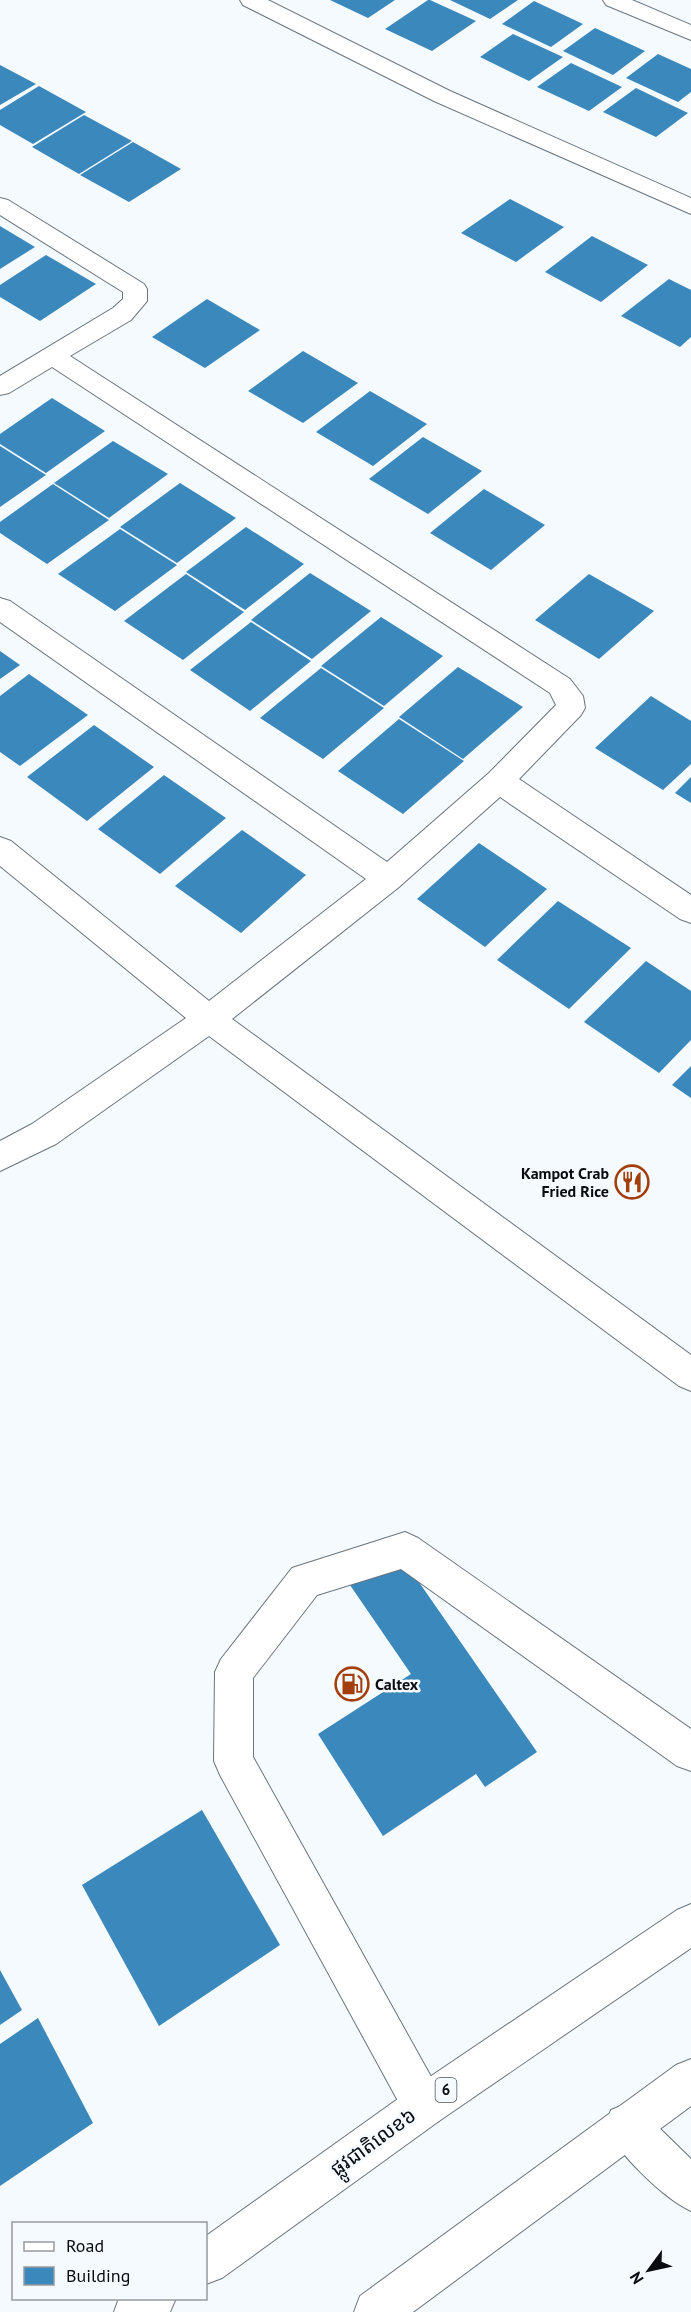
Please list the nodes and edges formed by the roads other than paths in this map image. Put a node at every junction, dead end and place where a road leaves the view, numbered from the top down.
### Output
1 (251, 0) edge
2 (614, 0) edge
3 (691, 33) edge
4 (0, 205) edge
5 (691, 207) edge
6 (52, 356) junction
7 (0, 386) edge
8 (0, 608) edge
9 (499, 781) junction
10 (0, 849) edge
11 (388, 879) junction
12 (691, 910) edge
13 (210, 1018) junction
14 (0, 1157) edge
15 (691, 1375) edge
16 (691, 1752) edge
17 (691, 1924) edge
18 (691, 2080) edge
19 (424, 2106) junction
20 (626, 2125) junction
21 (691, 2189) edge
22 (207, 2261) edge
23 (151, 2300) edge
24 (136, 2312) edge
25 (376, 2312) edge

1 - 5 main road
2 - 3 main road
4 - 6 main road
6 - 7 main road
6 - 9 main road
8 - 11 main road
9 - 11 main road
9 - 12 main road
10 - 13 main road
11 - 13 main road
13 - 14 main road
13 - 15 main road
16 - 19 main road
17 - 19 main road, ផ្លូវជាតិលេខ៦ / 6
18 - 20 main road
19 - 22 main road, ផ្លូវជាតិលេខ៦ / 6
20 - 21 main road
20 - 25 main road
23 - 24 main road

